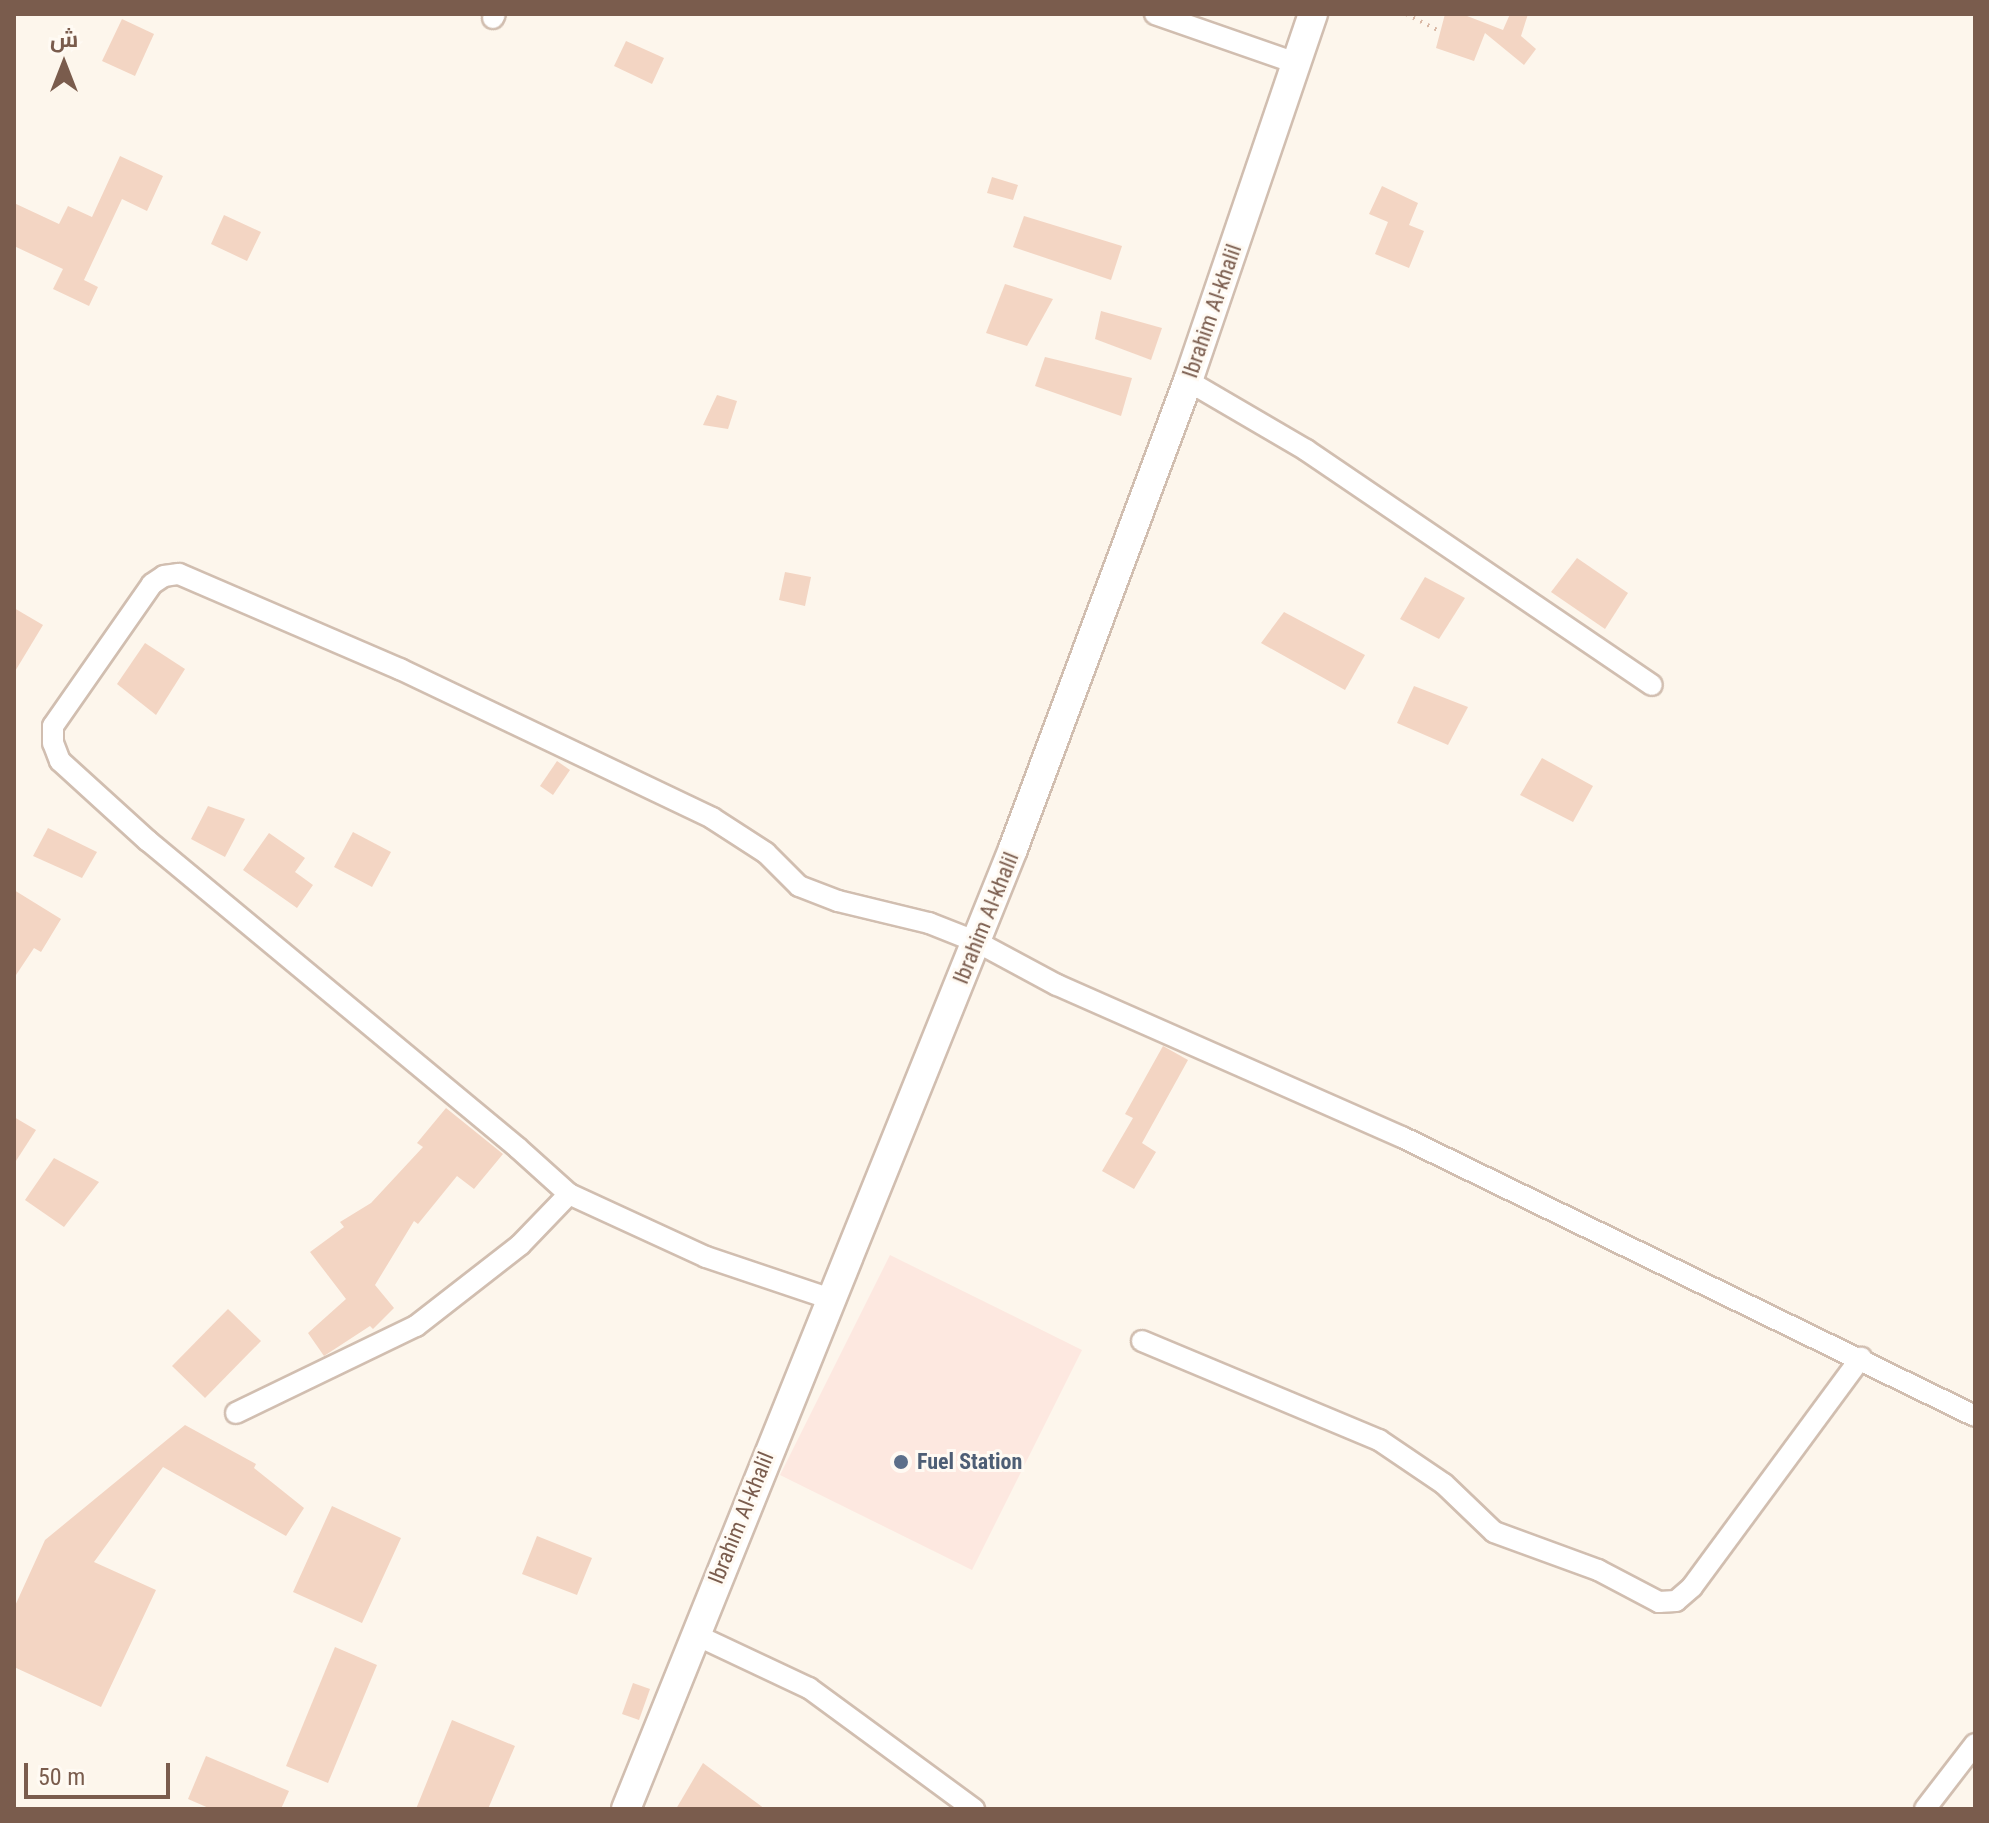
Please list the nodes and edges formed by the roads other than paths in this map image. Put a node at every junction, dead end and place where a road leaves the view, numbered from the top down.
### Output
1 (1155, 14) edge
2 (1313, 14) edge
3 (1296, 63) junction
4 (1188, 381) junction
5 (1652, 685) dead end
6 (977, 942) junction
7 (569, 1194) junction
8 (831, 1299) junction
9 (1142, 1341) dead end
10 (1861, 1358) junction
11 (236, 1413) dead end
12 (1975, 1416) edge
13 (694, 1634) junction
14 (1975, 1744) edge
15 (626, 1809) edge
16 (974, 1809) edge
17 (1925, 1809) edge

1 - 3 street
2 - 3 street, Ibrahim Al-khalil
3 - 4 street, Ibrahim Al-khalil
4 - 5 street
4 - 6 street, Ibrahim Al-khalil
6 - 7 street
6 - 8 street, Ibrahim Al-khalil
6 - 10 street
7 - 8 street
7 - 11 street
8 - 13 street, Ibrahim Al-khalil
9 - 10 street
10 - 12 street
13 - 15 street, Ibrahim Al-khalil
13 - 16 street
14 - 17 street

